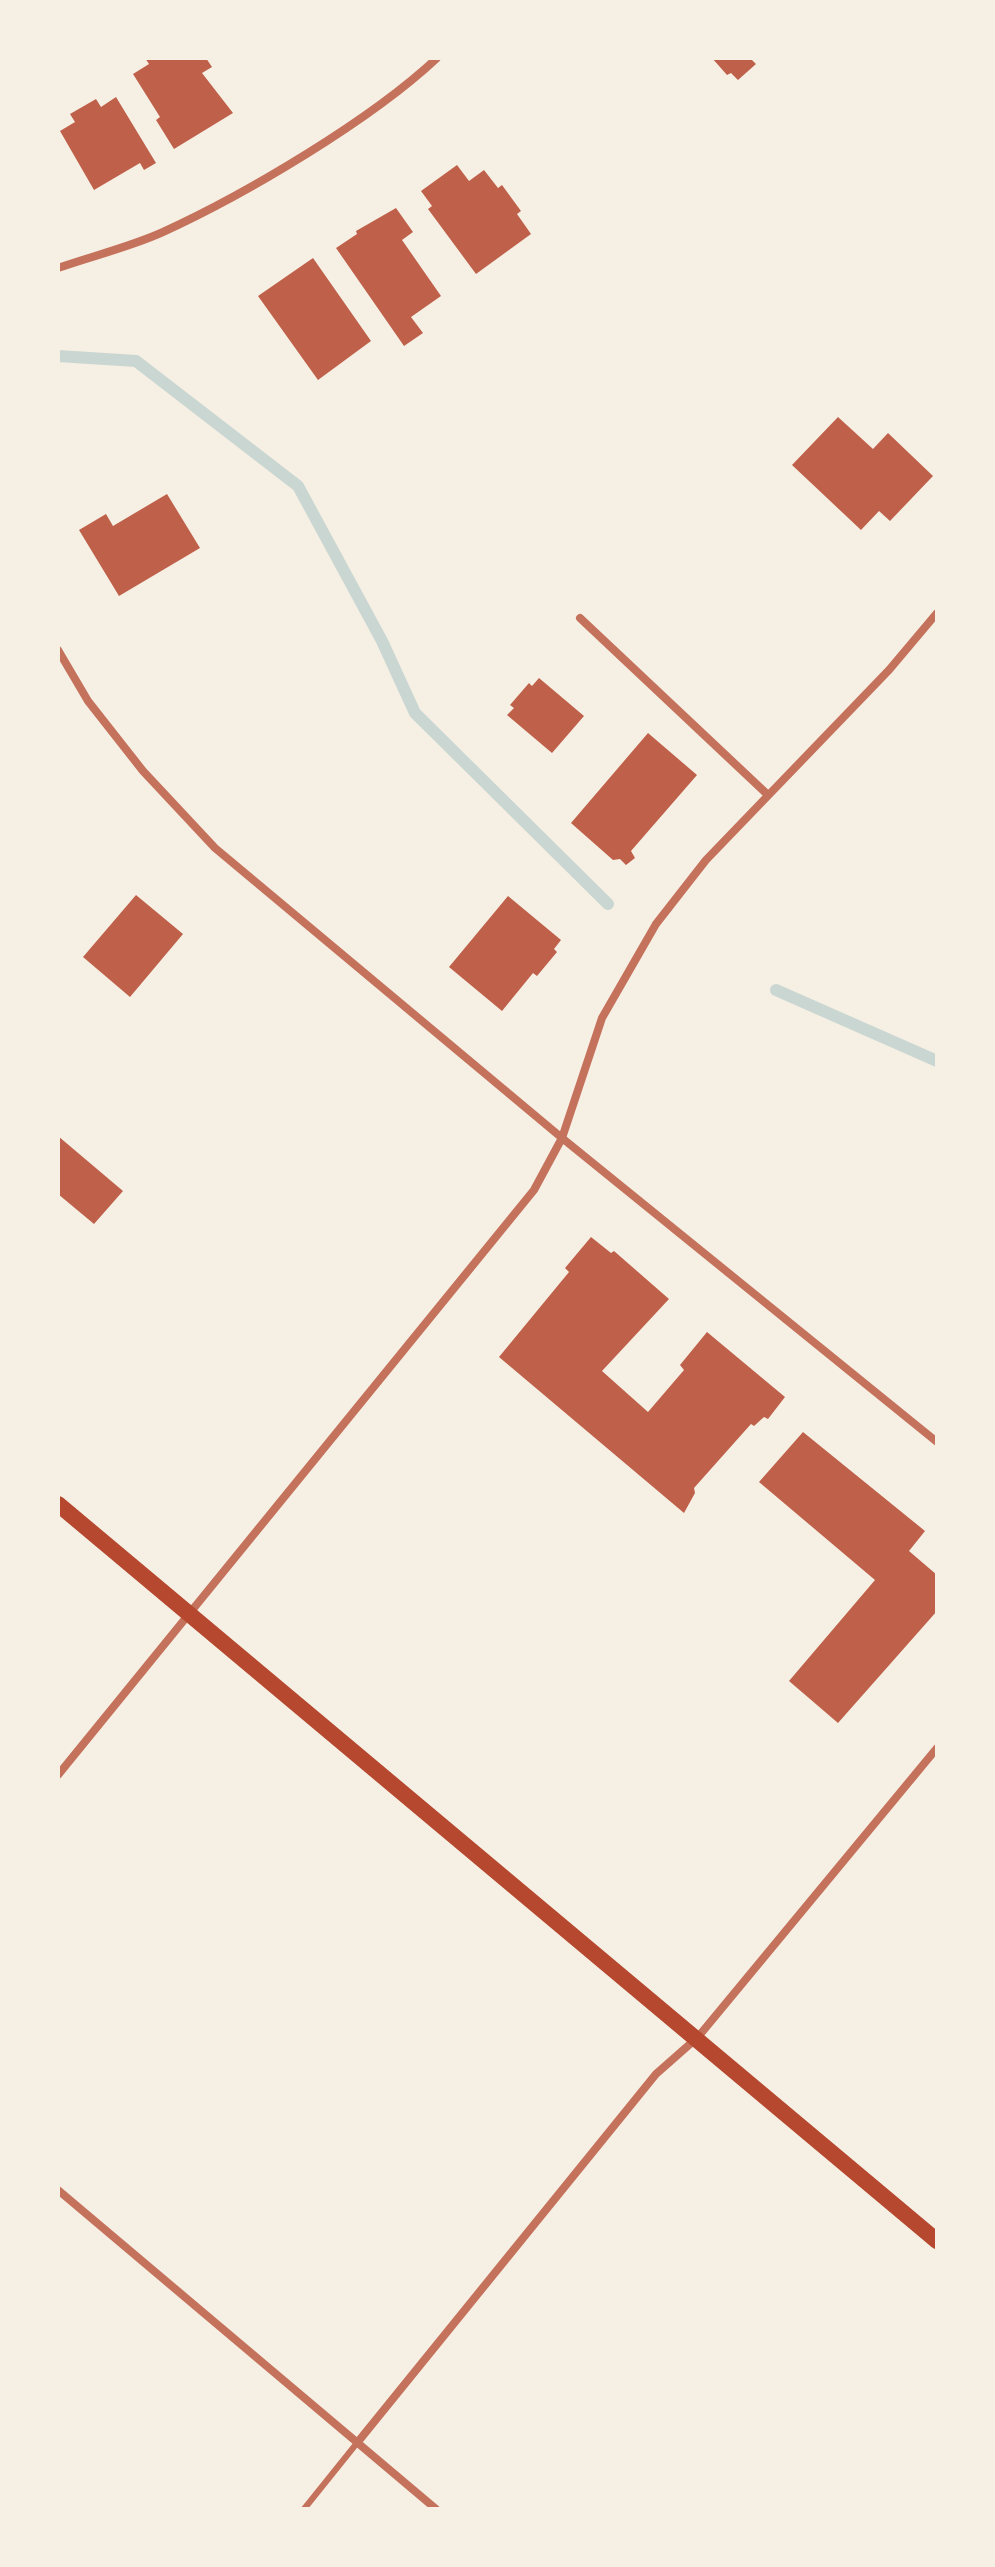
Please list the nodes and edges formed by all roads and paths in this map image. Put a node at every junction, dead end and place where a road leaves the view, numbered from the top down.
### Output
1 (437, 58) edge
2 (58, 268) edge
3 (937, 613) edge
4 (580, 618) dead end
5 (58, 650) edge
6 (768, 795) junction
7 (562, 1138) junction
8 (937, 1442) edge
9 (58, 1504) edge
10 (190, 1615) junction
11 (937, 1748) edge
12 (58, 1775) edge
13 (698, 2037) junction
14 (58, 2190) edge
15 (937, 2241) edge
16 (357, 2443) junction
17 (304, 2509) edge
18 (436, 2509) edge

1 - 2 street
3 - 6 street
4 - 6 street
5 - 7 street
6 - 7 street
7 - 8 street
7 - 10 street
9 - 10 main road
10 - 12 street
10 - 13 main road
11 - 13 street
13 - 15 main road
13 - 16 street
14 - 16 street
16 - 17 lane
16 - 18 street

